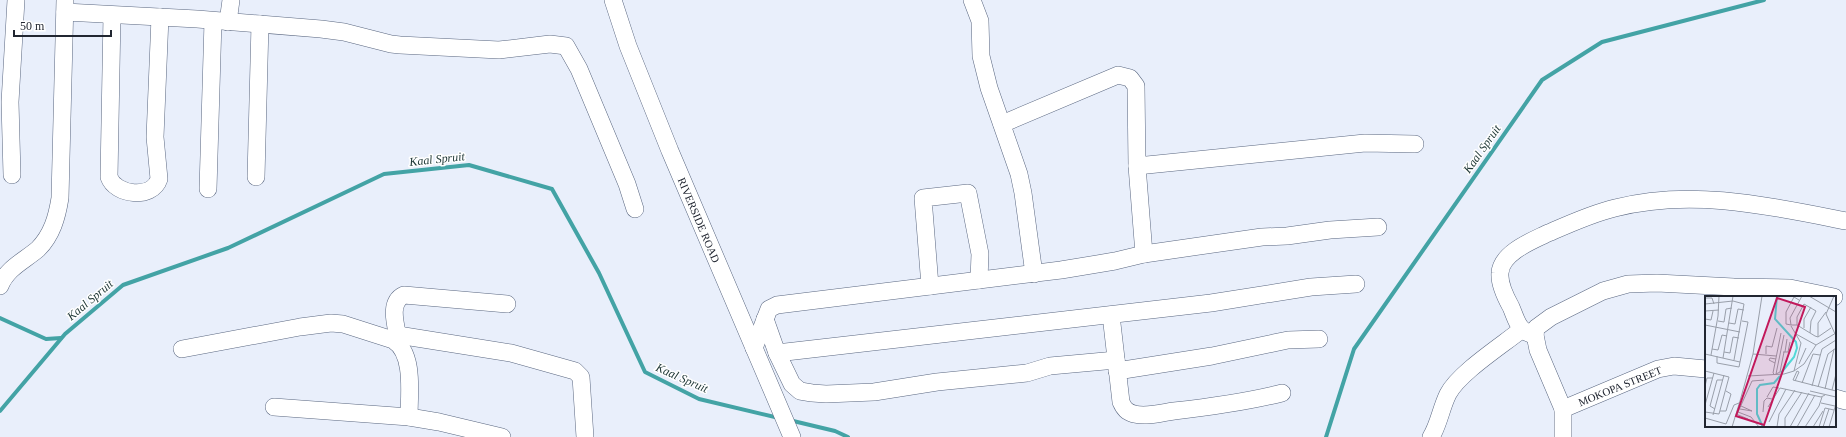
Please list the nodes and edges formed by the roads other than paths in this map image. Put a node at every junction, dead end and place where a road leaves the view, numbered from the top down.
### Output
1 (16, 0) edge
2 (231, 0) edge
3 (613, 0) edge
4 (972, 0) edge
5 (65, 6) edge
6 (112, 15) junction
7 (160, 17) junction
8 (221, 21) junction
9 (260, 24) junction
10 (1002, 124) junction
11 (1415, 144) dead end
12 (1136, 166) junction
13 (12, 175) dead end
14 (256, 176) dead end
15 (208, 189) dead end
16 (635, 209) dead end
17 (1846, 221) edge
18 (1378, 227) dead end
19 (1144, 254) junction
20 (1034, 274) junction
21 (979, 280) junction
22 (1356, 284) dead end
23 (0, 286) edge
24 (930, 286) junction
25 (1829, 296) edge
26 (1836, 298) edge
27 (1846, 300) edge
28 (507, 304) dead end
29 (1110, 315) junction
30 (765, 319) junction
31 (1528, 332) junction
32 (399, 339) junction
33 (1319, 339) dead end
34 (754, 348) junction
35 (182, 349) dead end
36 (777, 354) junction
37 (1117, 366) junction
38 (1705, 369) edge
39 (1282, 393) dead end
40 (1836, 398) edge
41 (1846, 400) edge
42 (274, 407) dead end
43 (1563, 409) junction
44 (409, 417) junction
45 (790, 433) edge
46 (502, 437) edge
47 (585, 437) edge
48 (1431, 437) edge
49 (1563, 437) edge

1 - 13 street
2 - 8 street
3 - 34 street, RIVERSIDE ROAD
4 - 10 street
5 - 6 street
5 - 23 street
6 - 7 street
6 - 7 street
7 - 8 street
8 - 9 street
8 - 15 street
9 - 14 street
9 - 16 street
10 - 12 street
10 - 20 street
11 - 12 street
12 - 19 street
17 - 31 street
18 - 19 street
19 - 20 street
20 - 21 street
21 - 24 street
21 - 24 street
22 - 29 street
24 - 30 street
25 - 31 street
26 - 27 street
28 - 32 street
29 - 36 street
29 - 37 street
30 - 34 street
30 - 36 street
31 - 43 street
31 - 48 street
32 - 35 street
32 - 44 street
32 - 47 street
33 - 37 street
34 - 45 street, RIVERSIDE ROAD
36 - 37 street
37 - 39 street
38 - 43 street, MOKOPA STREET
40 - 41 street
42 - 44 street
43 - 49 street
44 - 46 street

